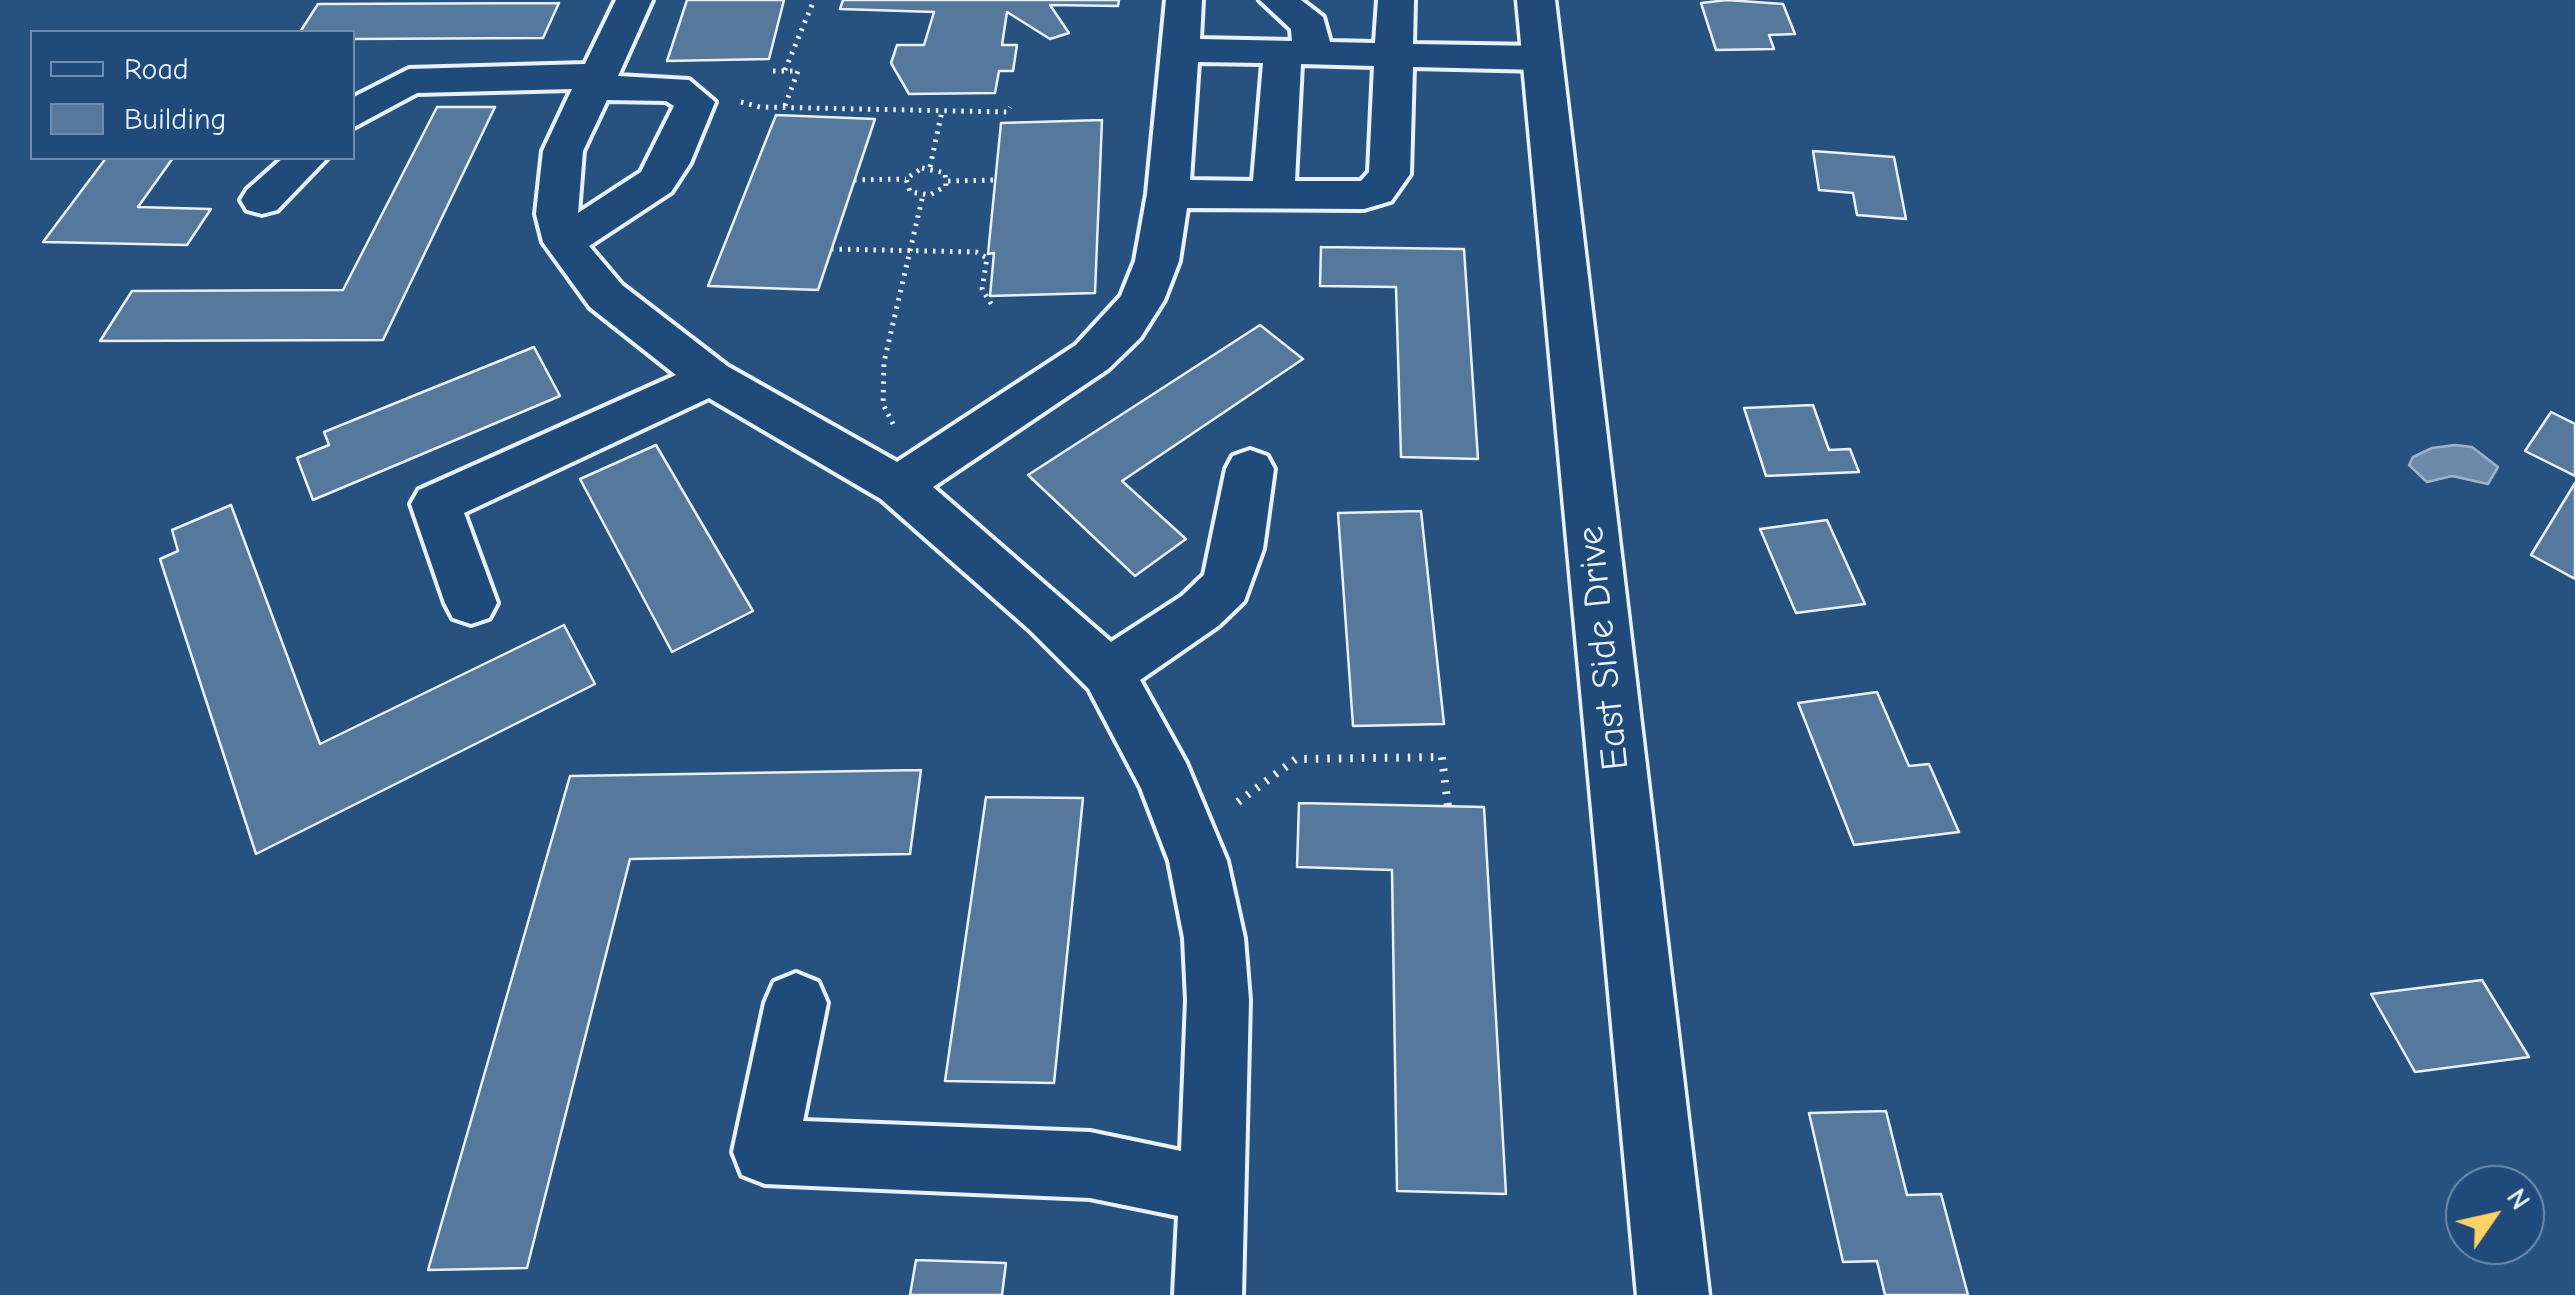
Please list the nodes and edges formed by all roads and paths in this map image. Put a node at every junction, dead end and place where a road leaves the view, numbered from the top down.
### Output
1 (634, 0) edge
2 (814, 0) edge
3 (1184, 0) edge
4 (1278, 0) edge
5 (1396, 0) edge
6 (1536, 0) edge
7 (1178, 50) junction
8 (1298, 54) junction
9 (1392, 54) junction
10 (1541, 58) junction
11 (785, 70) junction
12 (774, 71) dead end
13 (593, 81) junction
14 (746, 102) dead end
15 (1010, 107) dead end
16 (784, 108) junction
17 (942, 111) junction
18 (355, 114) edge
19 (305, 160) edge
20 (930, 167) junction
21 (906, 179) junction
22 (854, 180) dead end
23 (996, 180) dead end
24 (948, 182) junction
25 (1168, 194) junction
26 (923, 196) junction
27 (1273, 196) junction
28 (262, 200) dead end
29 (564, 242) junction
30 (831, 249) dead end
31 (910, 251) junction
32 (992, 305) dead end
33 (711, 378) junction
34 (893, 424) dead end
35 (1250, 469) dead end
36 (898, 486) junction
37 (472, 602) dead end
38 (1108, 673) junction
39 (1238, 802) dead end
40 (1448, 807) dead end
41 (796, 1003) dead end
42 (1214, 1191) junction
43 (1208, 1295) edge
44 (1674, 1295) edge

1 - 13 street
2 - 11 path
3 - 7 street
4 - 8 street
5 - 9 street
6 - 10 main road, East Side Drive
7 - 8 street
7 - 25 street
8 - 9 street
8 - 27 street
9 - 10 street
9 - 27 street
10 - 44 main road, East Side Drive
11 - 12 path
11 - 16 path
13 - 18 street
13 - 29 street
13 - 29 street
14 - 16 path
15 - 17 path
16 - 17 path
17 - 20 path
19 - 28 street
20 - 21 path
20 - 24 path
21 - 22 path
21 - 26 path
23 - 24 path
24 - 26 path
25 - 27 street
25 - 36 street
26 - 31 path
29 - 33 street
30 - 31 path
31 - 32 path
31 - 34 path
33 - 36 street
33 - 37 street
35 - 38 street
36 - 38 street
38 - 42 street
39 - 40 path
41 - 42 street
42 - 43 street

